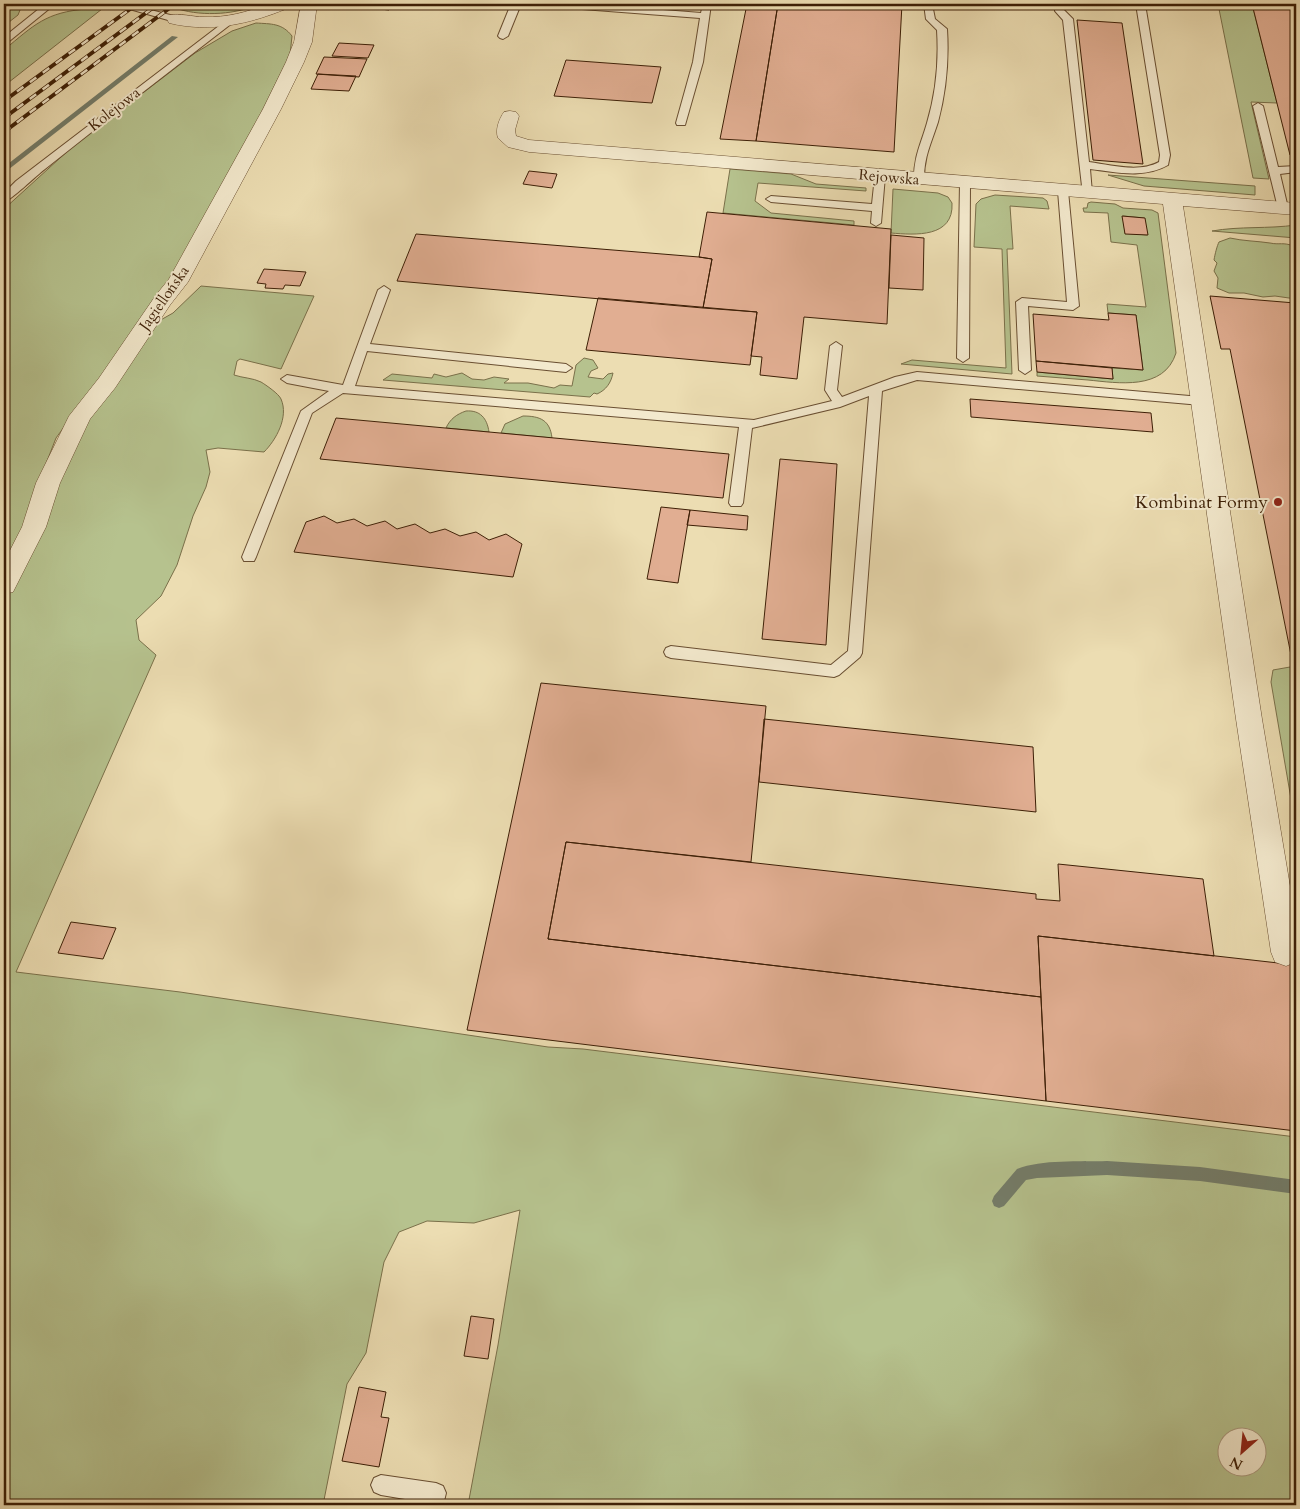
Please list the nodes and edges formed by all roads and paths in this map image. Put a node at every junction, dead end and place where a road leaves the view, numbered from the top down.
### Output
1 (50, 4) edge
2 (117, 4) edge
3 (282, 4) edge
4 (309, 4) edge
5 (516, 4) edge
6 (556, 4) edge
7 (708, 4) edge
8 (928, 4) edge
9 (1059, 4) edge
10 (1140, 4) edge
11 (259, 14) junction
12 (705, 16) junction
13 (175, 19) joint
14 (228, 22) junction
15 (294, 27) junction
16 (503, 36) dead end
17 (4, 41) edge
18 (1258, 106) dead end
19 (510, 116) dead end
20 (681, 123) dead end
21 (1084, 165) junction
22 (1296, 169) edge
23 (1274, 171) junction
24 (880, 176) junction
25 (919, 179) junction
26 (965, 183) junction
27 (1063, 191) junction
28 (1087, 193) junction
29 (4, 199) edge
30 (771, 199) dead end
31 (1172, 200) junction
32 (878, 208) junction
33 (1289, 208) edge
34 (876, 223) dead end
35 (384, 290) dead end
36 (836, 346) dead end
37 (362, 347) junction
38 (963, 358) dead end
39 (566, 368) dead end
40 (1025, 370) dead end
41 (287, 379) dead end
42 (876, 389) junction
43 (344, 390) junction
44 (1201, 402) junction
45 (840, 403) junction
46 (746, 424) junction
47 (736, 502) dead end
48 (248, 557) dead end
49 (4, 584) edge
50 (671, 652) dead end
51 (1286, 952) dead end
52 (381, 1485) dead end
53 (433, 1505) edge

1 - 17 lane
2 - 13 lane
3 - 11 street, Kolejowa
4 - 15 street, Jagiellońska
5 - 16 lane
6 - 12 lane
7 - 12 lane
8 - 25 lane
9 - 21 lane
10 - 21 lane
11 - 14 street, Kolejowa
11 - 15 street
12 - 20 lane
13 - 14 street, Kolejowa
14 - 29 lane, Kolejowa
15 - 49 street, Jagiellońska
18 - 23 lane
19 - 24 street, Rejowska
21 - 28 lane
22 - 23 lane
23 - 33 lane
24 - 25 street, Rejowska
24 - 32 lane
25 - 26 street, Rejowska
26 - 27 street, Rejowska
26 - 38 lane
27 - 28 street, Rejowska
27 - 40 lane
28 - 31 street, Rejowska
30 - 32 lane
31 - 33 street, Rejowska
31 - 44 street
32 - 34 lane
35 - 37 lane
36 - 45 lane
37 - 39 lane
37 - 43 lane
41 - 43 lane
42 - 44 lane
42 - 45 lane
42 - 50 lane
43 - 46 lane
43 - 48 lane
44 - 51 street
45 - 46 lane
46 - 47 lane
52 - 53 lane

